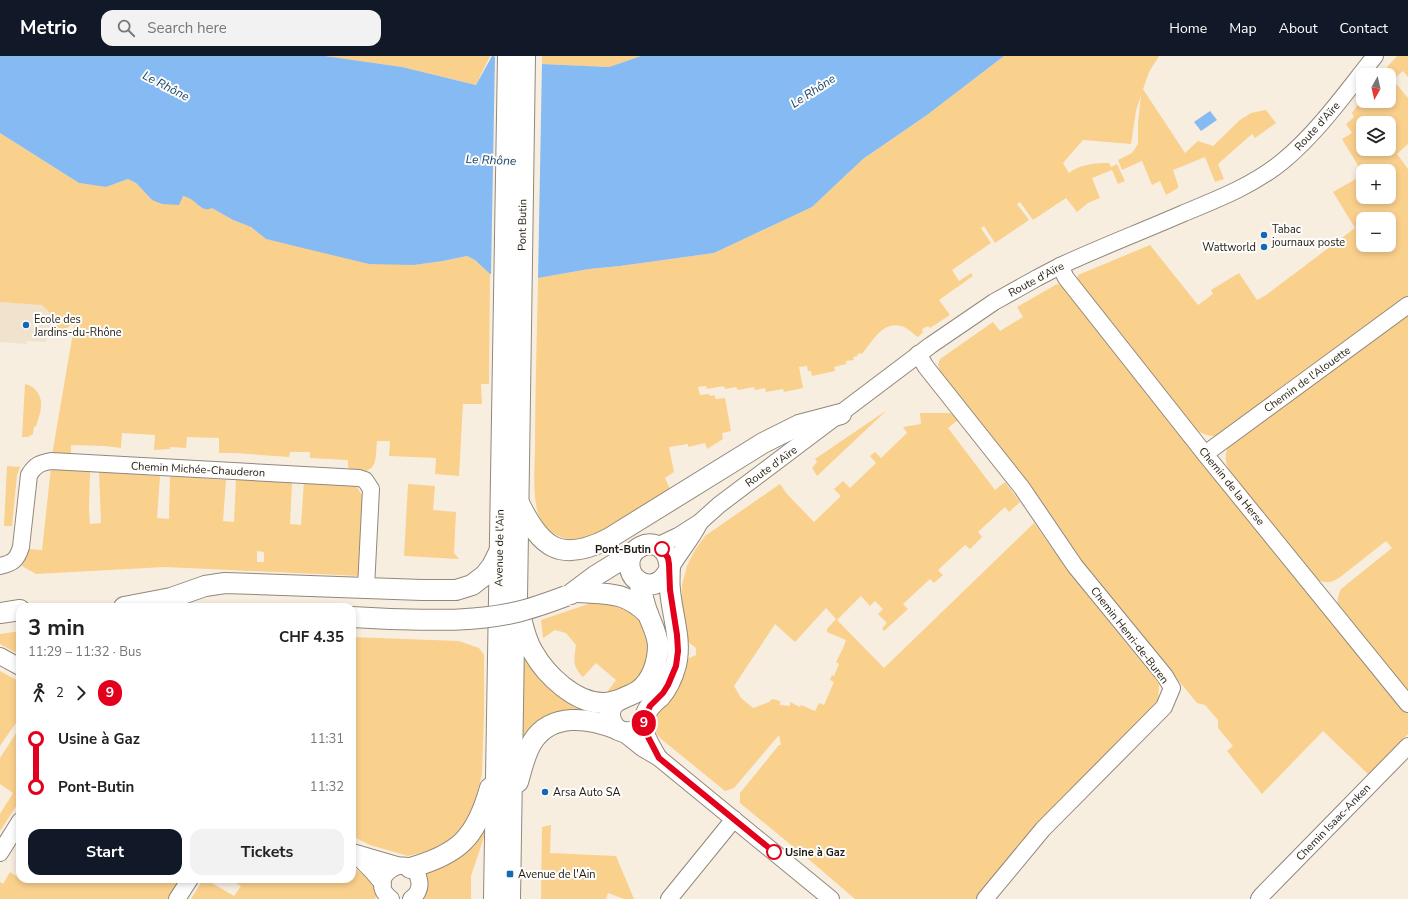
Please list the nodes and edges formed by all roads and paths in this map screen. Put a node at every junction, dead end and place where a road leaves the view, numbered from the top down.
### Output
1 (508, 56) edge
2 (525, 56) edge
3 (1375, 56) edge
4 (1060, 266) junction
5 (1408, 304) edge
6 (918, 354) junction
7 (511, 391) junction
8 (841, 414) junction
9 (1205, 454) junction
10 (518, 503) junction
11 (700, 522) junction
12 (657, 546) junction
13 (499, 552) junction
14 (632, 553) junction
15 (0, 566) edge
16 (670, 569) junction
17 (614, 580) junction
18 (639, 582) junction
19 (366, 588) junction
20 (574, 593) junction
21 (517, 599) junction
22 (145, 603) edge
23 (16, 611) edge
24 (0, 613) edge
25 (648, 614) junction
26 (356, 617) edge
27 (0, 656) edge
28 (16, 665) edge
29 (621, 699) junction
30 (1408, 704) edge
31 (645, 718) junction
32 (619, 730) junction
33 (1408, 746) edge
34 (659, 758) junction
35 (496, 765) junction
36 (511, 804) junction
37 (734, 819) junction
38 (16, 827) edge
39 (0, 853) edge
40 (356, 853) edge
41 (356, 856) edge
42 (405, 867) junction
43 (187, 883) edge
44 (383, 884) junction
45 (177, 899) edge
46 (391, 899) edge
47 (411, 899) edge
48 (494, 899) edge
49 (510, 899) edge
50 (670, 899) edge
51 (831, 899) edge
52 (984, 899) edge
53 (1260, 899) edge

1 - 7 main road, Pont Butin
2 - 7 main road, Pont Butin
3 - 4 street, Route d'Aïre
4 - 6 street, Route d'Aïre
4 - 9 street, Chemin de la Herse
5 - 9 street, Chemin de l'Alouette
6 - 8 street, Route d'Aïre
6 - 52 street, Chemin Henri-de-Buren
7 - 10 main road, Avenue de l'Ain
7 - 13 main road, Avenue de l'Ain
8 - 10 main road
8 - 11 street, Route d'Aïre
9 - 30 street, Chemin de la Herse
10 - 21 main road, Avenue de l'Ain
11 - 12 street, Route d'Aïre
11 - 16 street, Route d'Aïre
12 - 14 main road
12 - 16 main road
13 - 19 main road
13 - 35 main road, Avenue de l'Ain
14 - 17 main road
14 - 18 main road
15 - 19 street, Chemin Michée-Chauderon
16 - 18 main road
16 - 31 main road
17 - 18 main road
17 - 20 main road
17 - 20 main road
17 - 25 main road
18 - 25 main road
19 - 22 main road
20 - 26 main road, bridge
21 - 29 main road
21 - 36 main road, Avenue de l'Ain
23 - 24 main road
25 - 29 main road
27 - 28 street
29 - 31 main road
29 - 32 main road
31 - 32 main road
31 - 34 street
32 - 34 street
32 - 36 main road
33 - 53 street, Chemin Isaac-Anken
34 - 37 street
35 - 42 main road
35 - 48 main road, Avenue de l'Ain
36 - 49 main road, Avenue de l'Ain
37 - 50 street
37 - 51 street
38 - 39 street
40 - 42 street
41 - 44 street
42 - 44 street
42 - 47 street
43 - 45 street
44 - 46 street

